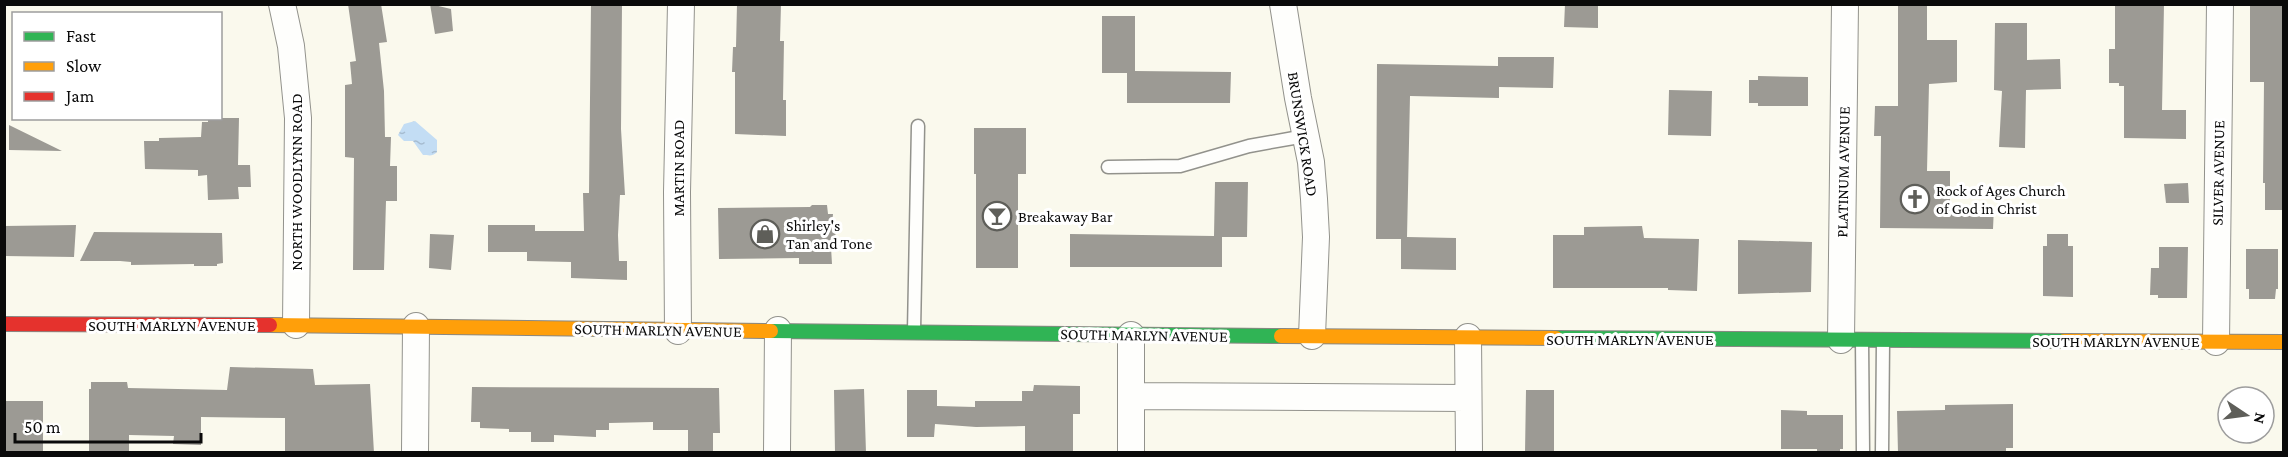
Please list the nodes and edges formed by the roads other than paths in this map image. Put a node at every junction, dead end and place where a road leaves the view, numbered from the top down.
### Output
1 (282, 4) edge
2 (681, 4) edge
3 (1283, 4) edge
4 (1845, 4) edge
5 (2220, 4) edge
6 (918, 126) dead end
7 (1305, 136) junction
8 (1108, 167) dead end
9 (4, 324) edge
10 (296, 325) junction
11 (416, 326) junction
12 (778, 330) junction
13 (678, 331) junction
14 (914, 332) junction
15 (1131, 335) junction
16 (1312, 336) junction
17 (1468, 337) junction
18 (1852, 340) junction
19 (1883, 340) junction
20 (2216, 342) junction
21 (2283, 342) edge
22 (1132, 396) junction
23 (1467, 398) junction
24 (415, 453) edge
25 (777, 453) edge
26 (1131, 453) edge
27 (1469, 453) edge
28 (1863, 453) edge
29 (1882, 453) edge

1 - 10 street, NORTH WOODLYNN ROAD
2 - 13 street, MARTIN ROAD
3 - 7 street, BRUNSWICK ROAD
4 - 18 street, PLATINUM AVENUE
5 - 20 street, SILVER AVENUE
6 - 14 lane
7 - 8 lane
7 - 16 street, BRUNSWICK ROAD
9 - 10 street, SOUTH MARLYN AVENUE
10 - 11 street, SOUTH MARLYN AVENUE
11 - 13 street, SOUTH MARLYN AVENUE
11 - 24 street
12 - 13 street, SOUTH MARLYN AVENUE
12 - 14 street, SOUTH MARLYN AVENUE
12 - 25 street
14 - 15 street, SOUTH MARLYN AVENUE
15 - 16 street, SOUTH MARLYN AVENUE
15 - 22 street
16 - 17 street, SOUTH MARLYN AVENUE
17 - 18 street, SOUTH MARLYN AVENUE
17 - 23 street
18 - 19 street, SOUTH MARLYN AVENUE
18 - 28 lane
19 - 20 street, SOUTH MARLYN AVENUE
19 - 29 lane
20 - 21 street, SOUTH MARLYN AVENUE
22 - 23 street
22 - 26 street
23 - 27 street

